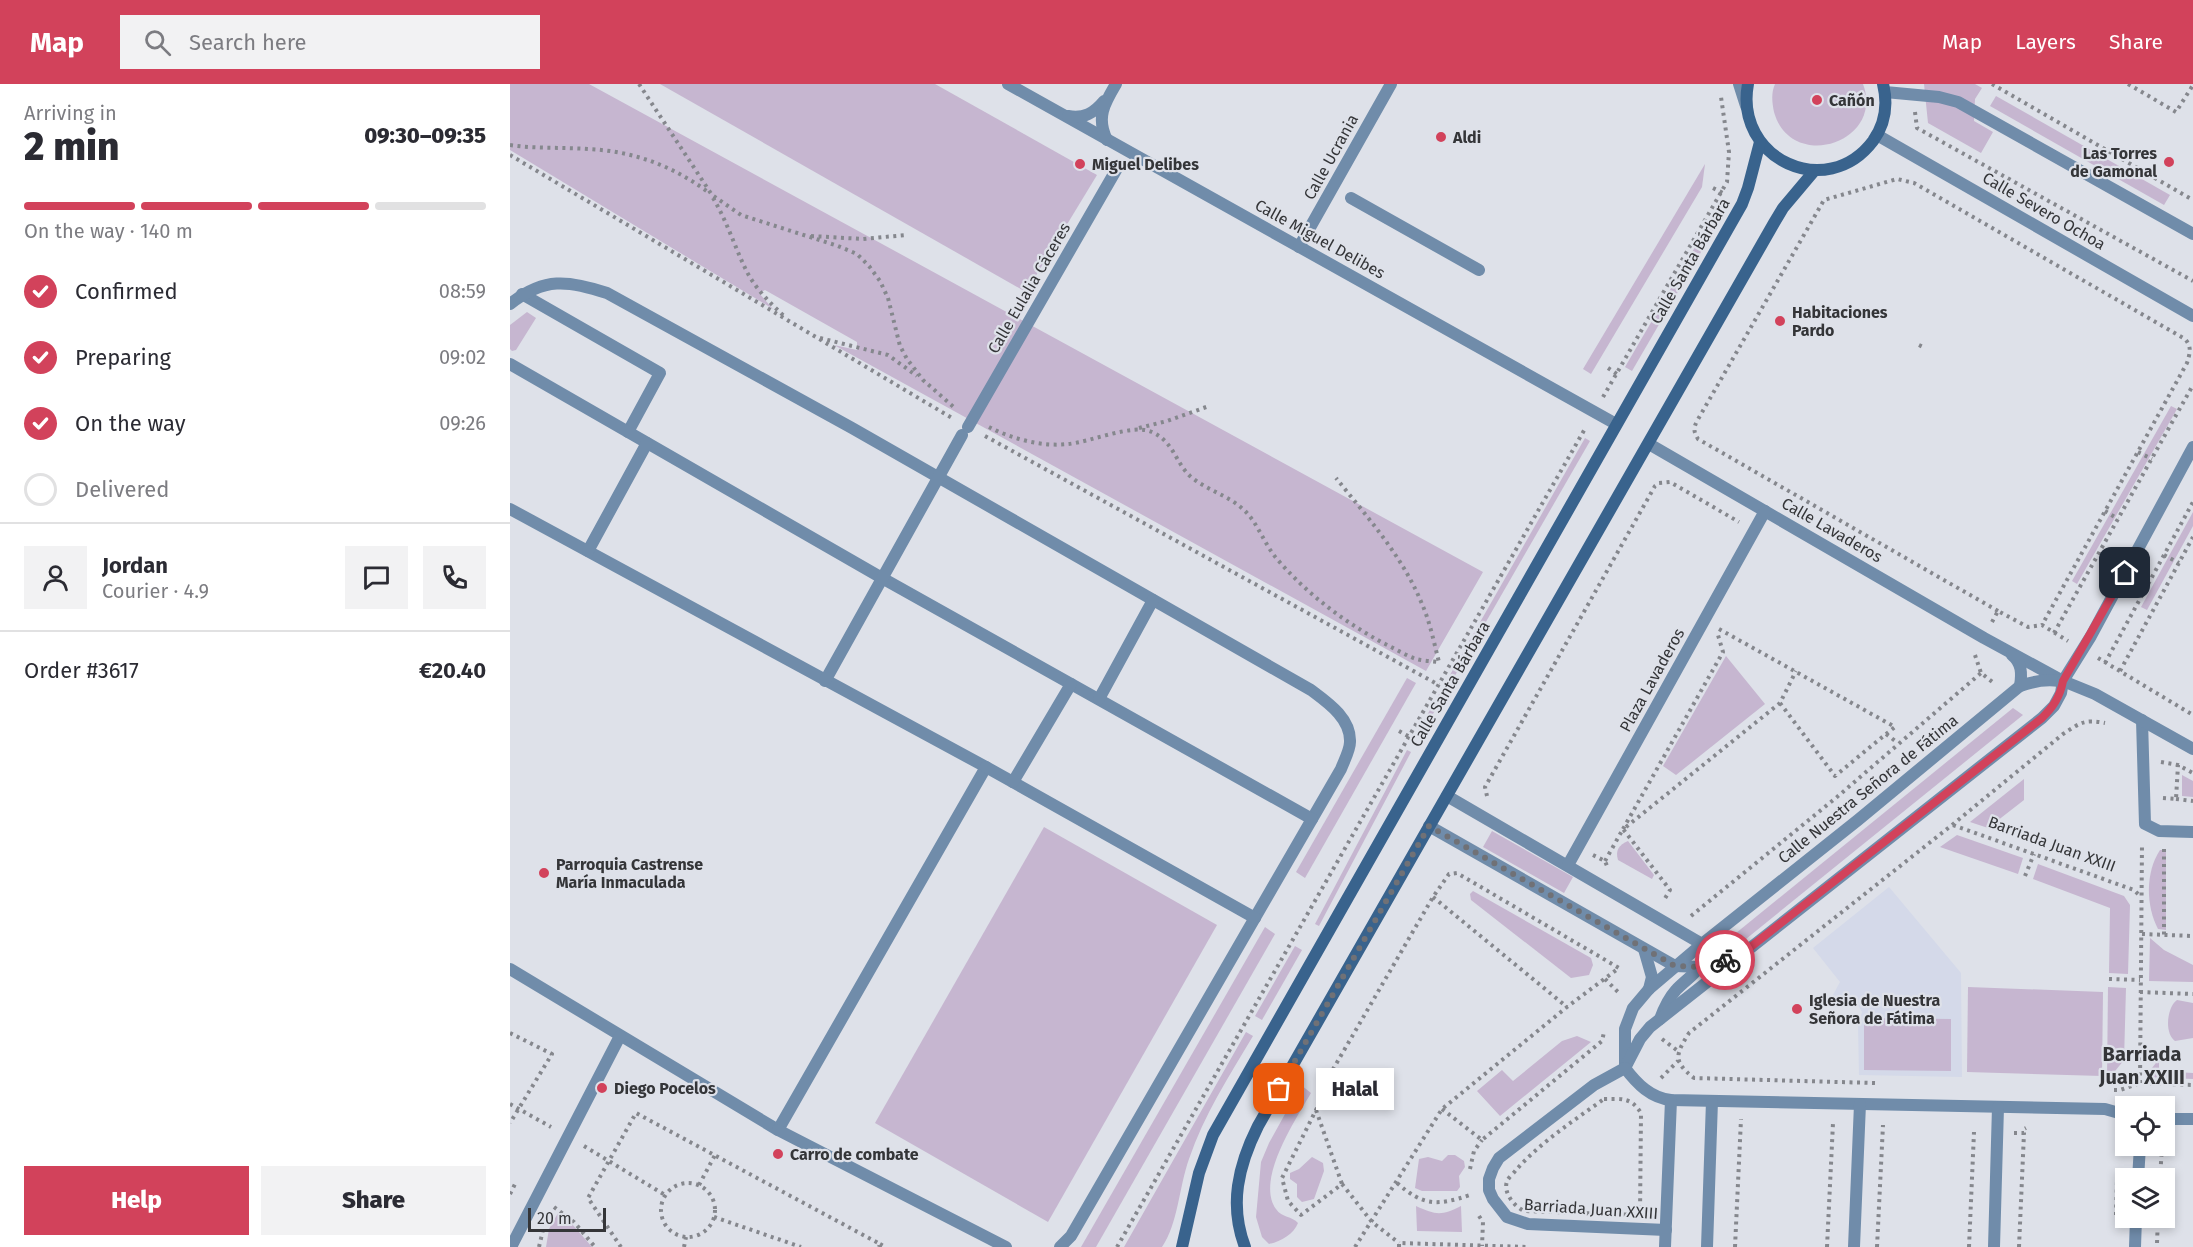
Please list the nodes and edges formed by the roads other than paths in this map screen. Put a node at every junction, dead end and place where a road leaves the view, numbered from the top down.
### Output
1 (1008, 84) edge
2 (1391, 84) edge
3 (1739, 84) edge
4 (1748, 84) edge
5 (1884, 88) edge
6 (1113, 89) edge
7 (1746, 106) junction
8 (1064, 115) junction
9 (1877, 135) junction
10 (1107, 140) junction
11 (1760, 142) junction
12 (1119, 165) dead end
13 (1815, 170) junction
14 (1352, 198) dead end
15 (2193, 234) edge
16 (1299, 247) junction
17 (1479, 270) dead end
18 (522, 294) junction
19 (510, 304) edge
20 (2193, 316) edge
21 (510, 364) edge
22 (1616, 424) junction
23 (628, 432) junction
24 (647, 443) junction
25 (1648, 444) junction
26 (2193, 447) edge
27 (938, 478) junction
28 (510, 509) edge
29 (1766, 511) junction
30 (588, 551) junction
31 (882, 578) junction
32 (1153, 600) junction
33 (1998, 646) junction
34 (825, 681) junction
35 (2063, 681) junction
36 (1071, 684) junction
37 (2020, 686) junction
38 (1099, 699) junction
39 (2142, 720) junction
40 (2193, 749) edge
41 (986, 767) junction
42 (1013, 783) junction
43 (1447, 795) junction
44 (1312, 819) junction
45 (1429, 826) junction
46 (2193, 832) edge
47 (1568, 865) junction
48 (1255, 918) junction
49 (1702, 944) junction
50 (1644, 949) junction
51 (1743, 953) junction
52 (1675, 966) junction
53 (1700, 967) junction
54 (510, 969) edge
55 (1649, 988) junction
56 (1659, 1020) junction
57 (620, 1036) junction
58 (1625, 1068) junction
59 (1671, 1100) junction
60 (1712, 1101) junction
61 (1860, 1104) junction
62 (1998, 1107) junction
63 (2115, 1111) edge
64 (2175, 1119) edge
65 (2193, 1119) edge
66 (778, 1130) junction
67 (2136, 1228) edge
68 (1666, 1230) junction
69 (511, 1247) edge
70 (1006, 1247) edge
71 (1060, 1247) edge
72 (1182, 1247) edge
73 (1245, 1247) edge
74 (1665, 1247) edge
75 (1707, 1247) edge
76 (1854, 1247) edge
77 (1994, 1247) edge
78 (2135, 1247) edge

1 - 8 street, Calle Miguel Delibes
2 - 16 street, Calle Ucrania
3 - 7 street
4 - 7 main road
5 - 9 main road
5 - 15 street
6 - 8 street
6 - 10 street
7 - 11 main road
8 - 10 street, Calle Miguel Delibes
9 - 13 main road
9 - 20 street, Calle Severo Ochoa
10 - 16 street, Calle Miguel Delibes
11 - 13 main road
11 - 22 main road, Calle Santa Bárbara
12 - 27 street, Calle Eulalia Cáceres
13 - 25 main road
14 - 17 street
16 - 22 street, Calle Miguel Delibes
18 - 19 street
18 - 23 street
18 - 27 street
21 - 23 street
22 - 72 main road, Calle Santa Bárbara
23 - 24 street
24 - 30 street
24 - 31 street
25 - 29 street, Calle Lavaderos
25 - 43 main road
26 - 35 street
27 - 31 street, Calle Eulalia Cáceres
27 - 32 street
28 - 30 street
29 - 33 street, Calle Lavaderos
29 - 47 street, Plaza Lavaderos
30 - 34 street
31 - 34 street, Calle Eulalia Cáceres
31 - 36 street
32 - 38 street
32 - 44 street
33 - 35 street, Calle Lavaderos
33 - 37 street, Calle Lavaderos
34 - 41 street
35 - 37 street, Calle Nuestra Señora de Fátima
35 - 39 street, Calle Lavaderos
35 - 51 street
36 - 38 street
36 - 42 street
37 - 49 street, Calle Nuestra Señora de Fátima
38 - 44 street
39 - 40 street, Calle Lavaderos
39 - 46 street
41 - 42 street
41 - 66 street
42 - 48 street
43 - 45 main road
43 - 47 street
44 - 48 street
45 - 50 street
45 - 73 main road
47 - 49 street
48 - 71 street
49 - 52 street, Calle Nuestra Señora de Fátima
49 - 53 street
50 - 52 street
50 - 55 street
51 - 53 street
51 - 56 street
52 - 53 street
52 - 55 street, Calle Nuestra Señora de Fátima
53 - 56 street
54 - 57 street
55 - 58 street, Calle Nuestra Señora de Fátima
56 - 58 street
57 - 66 street
57 - 69 street
58 - 59 street
58 - 68 street, Barriada Juan XXIII
59 - 60 street
59 - 68 street, Barriada Juan XXIII
60 - 61 street
60 - 75 street
61 - 62 street
61 - 76 street
62 - 63 street
62 - 77 street
64 - 65 street
66 - 70 street
67 - 78 street
68 - 74 street, Barriada Juan XXIII

